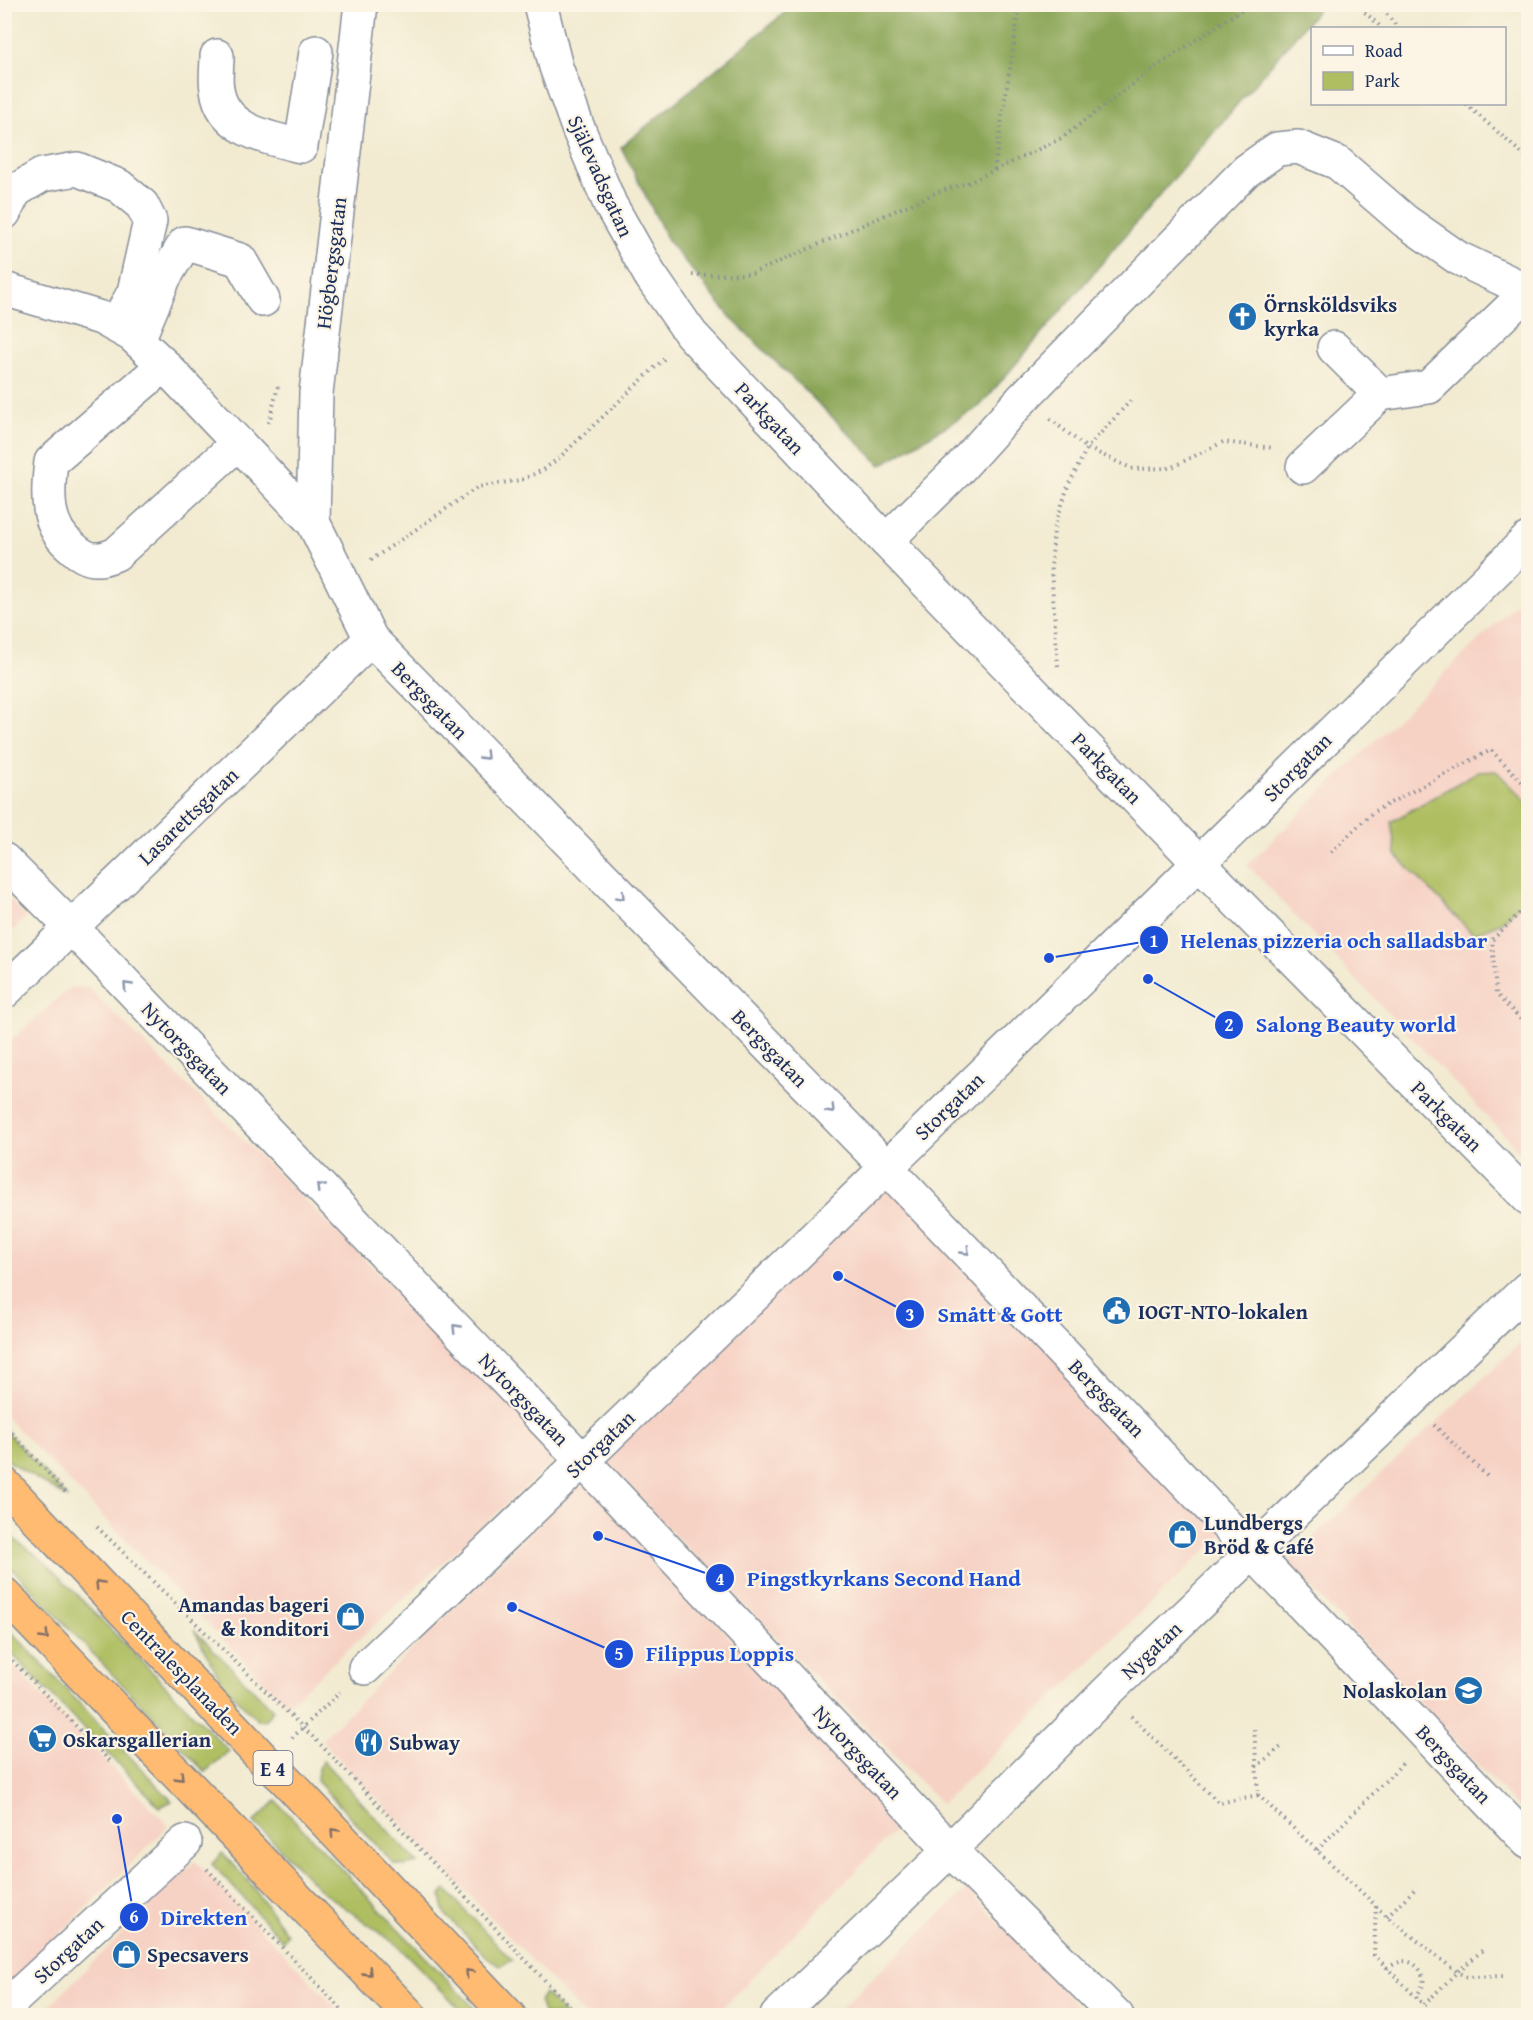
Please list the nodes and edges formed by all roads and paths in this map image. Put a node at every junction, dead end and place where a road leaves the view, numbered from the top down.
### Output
1 (361, 4) edge
2 (540, 4) edge
3 (1020, 4) edge
4 (1250, 4) edge
5 (1356, 4) edge
6 (1380, 4) edge
7 (1381, 27) edge
8 (1397, 27) edge
9 (316, 52) dead end
10 (217, 56) dead end
11 (1467, 105) edge
12 (301, 146) junction
13 (1528, 159) edge
14 (994, 170) junction
15 (338, 198) junction
16 (4, 213) edge
17 (650, 275) junction
18 (4, 289) edge
19 (1528, 291) edge
20 (264, 300) dead end
21 (127, 333) junction
22 (691, 334) junction
23 (1334, 348) dead end
24 (164, 365) junction
25 (280, 381) dead end
26 (1380, 394) junction
27 (1023, 398) junction
28 (1133, 398) dead end
29 (1087, 448) junction
30 (247, 454) junction
31 (1311, 460) joint
32 (313, 522) junction
33 (1528, 539) edge
34 (886, 540) junction
35 (342, 580) junction
36 (371, 639) junction
37 (1055, 715) junction
38 (1528, 788) edge
39 (1331, 852) dead end
40 (4, 860) edge
41 (1200, 863) junction
42 (1528, 905) edge
43 (72, 928) junction
44 (4, 992) edge
45 (1528, 1027) edge
46 (886, 1167) junction
47 (1528, 1198) edge
48 (1528, 1288) edge
49 (1410, 1401) junction
50 (4, 1424) edge
51 (583, 1461) junction
52 (1487, 1476) dead end
53 (4, 1484) edge
54 (70, 1497) dead end
55 (93, 1522) dead end
56 (1255, 1553) junction
57 (4, 1594) edge
58 (365, 1668) dead end
59 (1107, 1692) junction
60 (1254, 1725) dead end
61 (1428, 1737) junction
62 (1281, 1747) dead end
63 (1256, 1767) junction
64 (1258, 1795) junction
65 (185, 1842) dead end
66 (1528, 1842) edge
67 (950, 1850) junction
68 (1317, 1850) junction
69 (1417, 1887) dead end
70 (1376, 1906) junction
71 (1387, 1916) junction
72 (1483, 1950) dead end
73 (1387, 1968) junction
74 (1457, 1972) junction
75 (1508, 1976) dead end
76 (1416, 1998) junction
77 (4, 2009) edge
78 (10, 2016) edge
79 (410, 2016) edge
80 (509, 2016) edge
81 (579, 2016) edge
82 (777, 2016) edge
83 (1116, 2016) edge

1 - 15 street, Högbergsgatan
2 - 17 street, Själevadsgatan
3 - 14 path
4 - 14 path
5 - 7 path
6 - 8 path
9 - 12 street
10 - 12 street
11 - 13 path
12 - 15 street
14 - 17 path
15 - 32 street, Högbergsgatan
16 - 21 street
17 - 22 street, Själevadsgatan
18 - 21 street, Bergsgatan
19 - 26 street
19 - 27 street
20 - 21 street
21 - 24 street, Bergsgatan
22 - 34 street, Parkgatan
22 - 35 path
23 - 26 street
24 - 30 street, Bergsgatan
24 - 30 street
25 - 30 path
26 - 31 street
27 - 29 path
27 - 34 street
28 - 29 path
29 - 31 path
29 - 37 path
30 - 32 street, Bergsgatan
32 - 35 street, Bergsgatan
33 - 41 street, Storgatan
34 - 37 street, Parkgatan
35 - 36 street, Bergsgatan
36 - 43 street, Lasarettsgatan
36 -> 46 street, Bergsgatan
37 - 41 street, Parkgatan
38 - 39 path
40 - 43 street, Nytorgsgatan
41 - 46 street, Storgatan
41 - 47 street, Parkgatan
42 - 45 path
43 - 44 street, Lasarettsgatan
51 -> 43 street, Nytorgsgatan
46 - 51 street, Storgatan
46 -> 56 street, Bergsgatan
48 - 49 street, Nygatan
49 - 52 path
49 - 56 street, Nygatan
50 - 54 path
51 - 58 street, Storgatan
51 - 67 street, Nytorgsgatan
80 -> 53 highway, Centralesplanaden / E 4
55 - 81 path
56 - 59 street, Nygatan
56 - 61 street, Bergsgatan
57 -> 79 highway
59 - 64 path
59 - 67 street, Nygatan
60 - 63 path
61 - 66 street, Bergsgatan
61 - 68 path
62 - 63 path
63 - 64 path
64 - 68 path
65 - 77 street, Storgatan
67 - 82 street, Nygatan
67 - 83 street, Nytorgsgatan
68 - 70 path
69 - 71 path
70 - 71 path
70 - 73 path
71 - 74 path
72 - 74 path
73 - 76 path
73 - 76 path
74 - 75 path
74 - 76 path
77 - 78 street

